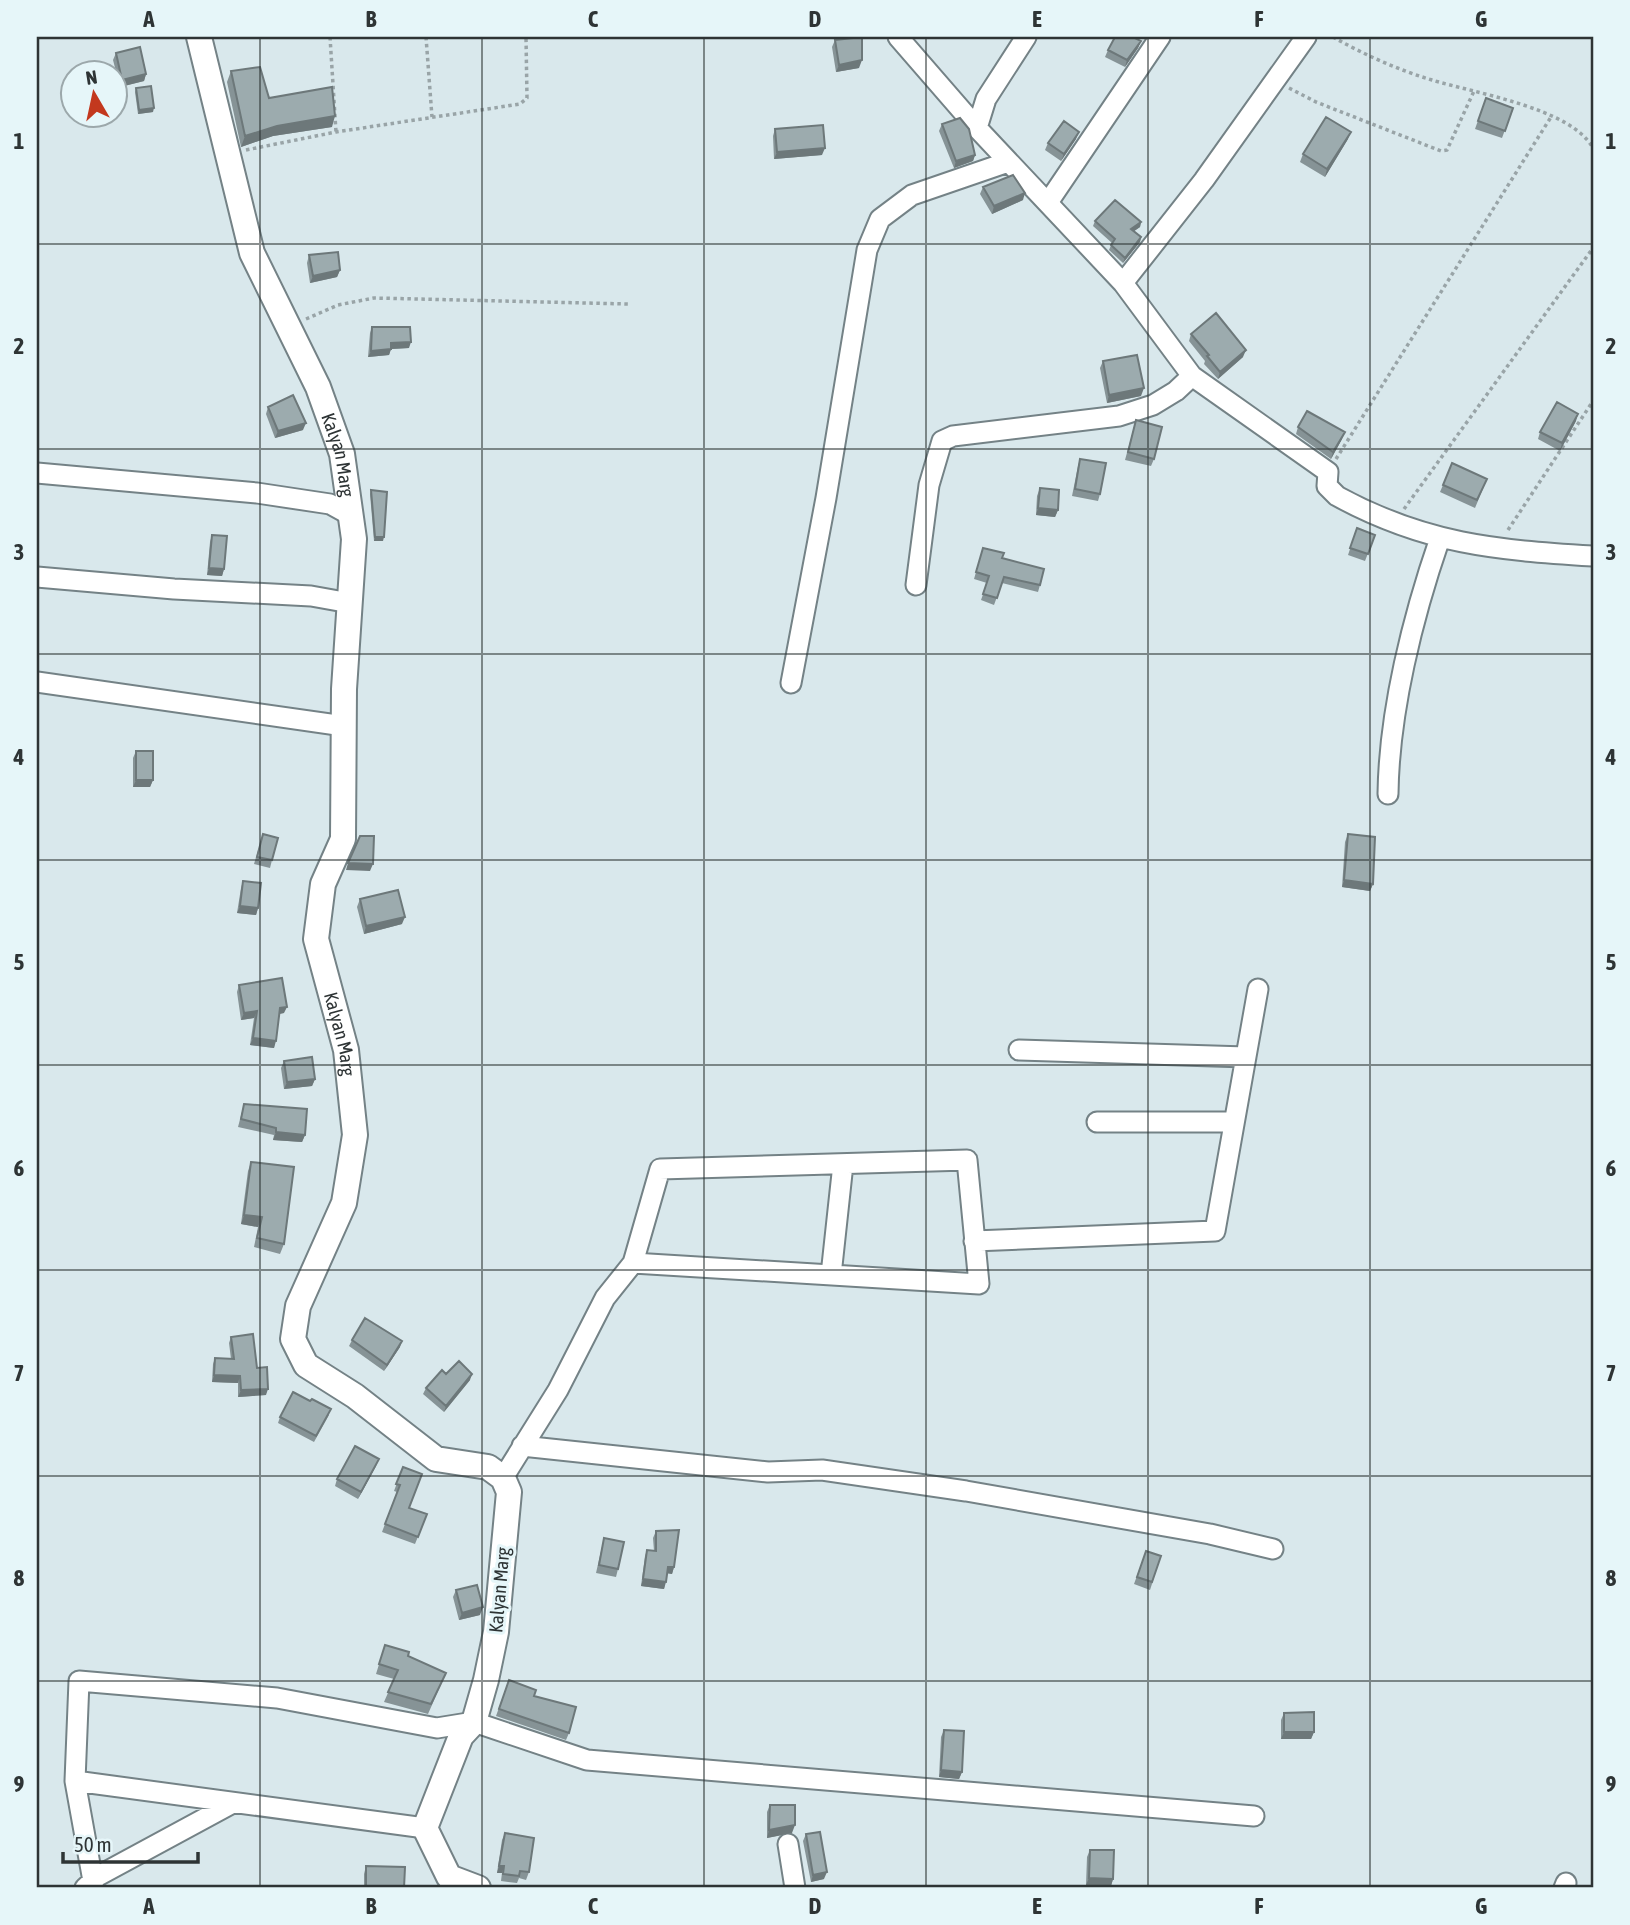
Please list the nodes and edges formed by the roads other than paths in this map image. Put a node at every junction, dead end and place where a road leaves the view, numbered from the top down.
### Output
1 (199, 37) edge
2 (898, 37) edge
3 (1026, 37) edge
4 (1160, 37) edge
5 (1306, 37) edge
6 (977, 128) junction
7 (1008, 162) junction
8 (1049, 201) junction
9 (1124, 283) junction
10 (1192, 376) junction
11 (37, 473) edge
12 (350, 515) junction
13 (1440, 538) junction
14 (1593, 556) edge
15 (37, 577) edge
16 (916, 585) dead end
17 (350, 603) junction
18 (37, 682) edge
19 (791, 683) dead end
20 (344, 726) junction
21 (1388, 794) dead end
22 (1258, 989) dead end
23 (1019, 1050) dead end
24 (1245, 1057) junction
25 (1097, 1122) dead end
26 (1234, 1122) junction
27 (843, 1164) junction
28 (974, 1241) junction
29 (632, 1263) junction
30 (831, 1275) junction
31 (522, 1446) junction
32 (503, 1478) junction
33 (1273, 1549) dead end
34 (474, 1722) junction
35 (75, 1781) junction
36 (233, 1803) junction
37 (1254, 1816) dead end
38 (425, 1828) junction
39 (788, 1844) dead end
40 (89, 1885) edge
41 (478, 1888) edge
42 (795, 1888) edge

1 - 12 street, Kalyan Marg
2 - 6 street
3 - 6 street
4 - 8 street
5 - 9 street
6 - 7 street
7 - 8 street
7 - 19 street
8 - 9 street
9 - 10 street
10 - 13 street
10 - 16 street
11 - 12 street
12 - 17 street, Kalyan Marg
13 - 14 street
13 - 21 street
15 - 17 street
17 - 20 street, Kalyan Marg
18 - 20 street
20 - 32 street, Kalyan Marg
22 - 24 street
23 - 24 street
24 - 26 street
25 - 26 street
26 - 28 street
27 - 28 street
27 - 29 street
27 - 30 street
28 - 30 street
29 - 30 street
29 - 31 street
31 - 32 street
31 - 33 street
32 - 34 street, Kalyan Marg
34 - 35 street
34 - 37 street
34 - 38 street, Kalyan Marg
35 - 36 street
35 - 40 street
36 - 38 street
36 - 40 street
38 - 41 street
39 - 42 street

